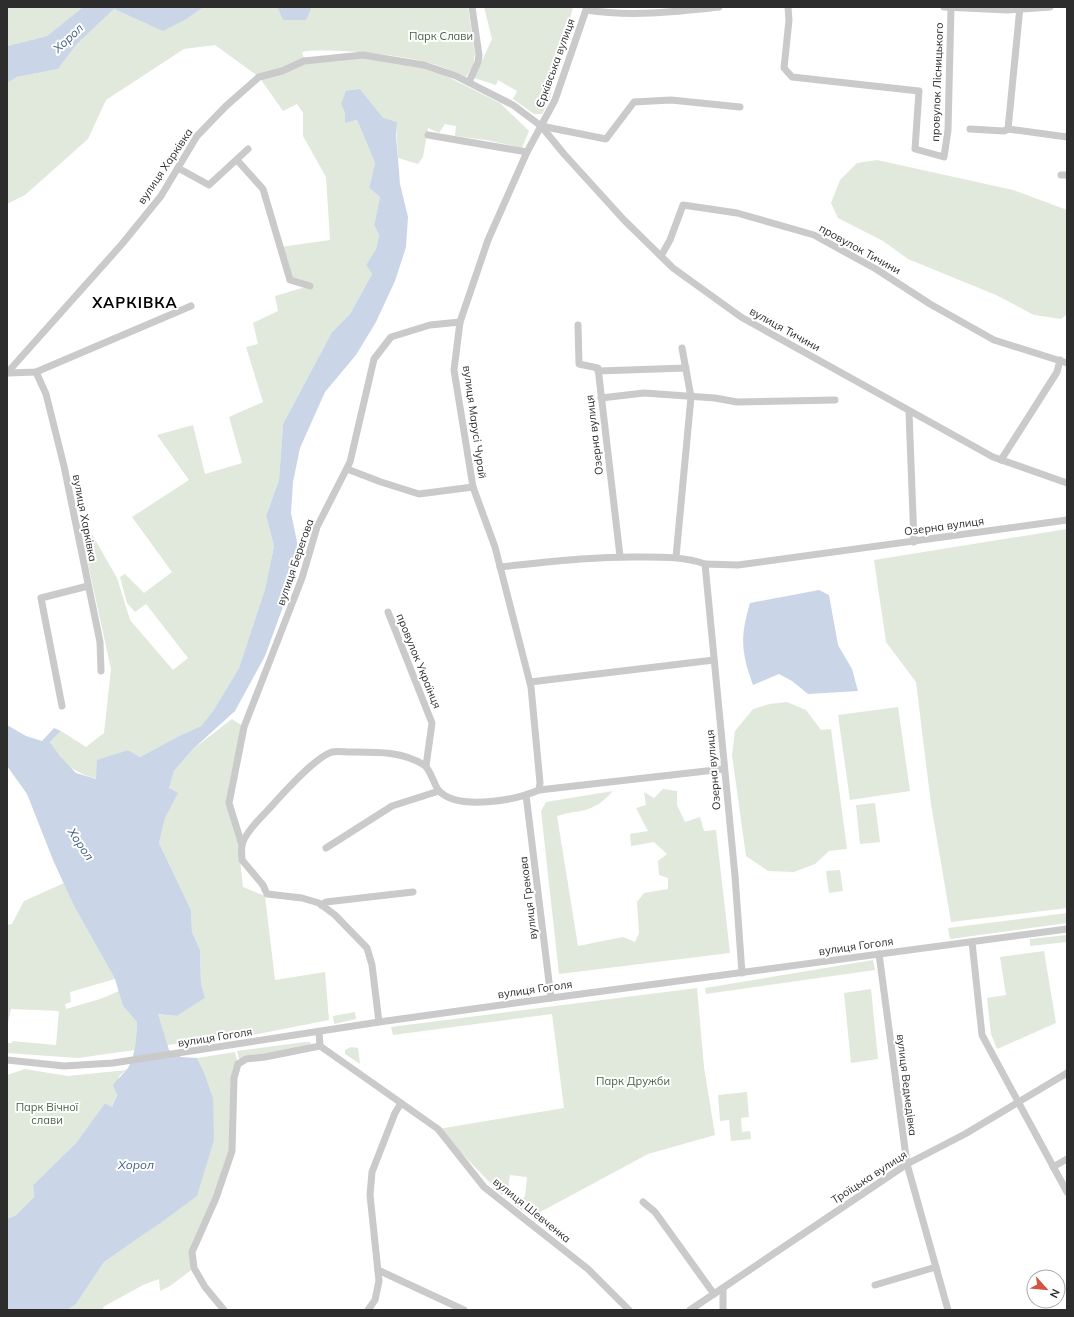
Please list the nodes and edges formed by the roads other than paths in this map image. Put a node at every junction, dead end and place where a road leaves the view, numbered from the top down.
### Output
1 (472, 7) edge
2 (719, 7) edge
3 (788, 7) edge
4 (944, 7) edge
5 (951, 7) edge
6 (1050, 7) edge
7 (586, 8) edge
8 (701, 8) edge
9 (1020, 8) edge
10 (469, 82) junction
11 (740, 107) dead end
12 (541, 126) junction
13 (970, 128) dead end
14 (1008, 129) junction
15 (428, 135) dead end
16 (1067, 137) edge
17 (248, 149) dead end
18 (527, 152) junction
19 (237, 160) junction
20 (178, 168) junction
21 (661, 256) junction
22 (310, 286) dead end
23 (190, 306) dead end
24 (460, 322) junction
25 (578, 325) dead end
26 (682, 348) dead end
27 (1064, 362) edge
28 (686, 368) junction
29 (598, 371) junction
30 (36, 372) junction
31 (8, 373) edge
32 (691, 397) junction
33 (601, 398) junction
34 (836, 400) dead end
35 (909, 412) junction
36 (1001, 460) junction
37 (347, 469) junction
38 (1067, 483) edge
39 (473, 487) junction
40 (1067, 520) edge
41 (914, 542) junction
42 (620, 556) junction
43 (676, 557) junction
44 (705, 564) junction
45 (500, 567) junction
46 (88, 586) junction
47 (388, 612) dead end
48 (714, 660) junction
49 (101, 671) dead end
50 (530, 682) junction
51 (62, 706) dead end
52 (426, 766) junction
53 (724, 769) junction
54 (539, 790) junction
55 (439, 791) junction
56 (526, 796) junction
57 (242, 845) junction
58 (326, 848) dead end
59 (413, 892) dead end
60 (321, 905) junction
61 (1067, 929) edge
62 (972, 942) junction
63 (879, 954) junction
64 (742, 973) junction
65 (551, 998) junction
66 (378, 1022) junction
67 (319, 1032) junction
68 (320, 1046) junction
69 (7, 1060) edge
70 (1067, 1073) edge
71 (1019, 1102) junction
72 (401, 1103) junction
73 (1067, 1159) edge
74 (907, 1164) junction
75 (1053, 1167) junction
76 (1067, 1192) edge
77 (643, 1202) dead end
78 (936, 1267) junction
79 (378, 1270) junction
80 (875, 1285) dead end
81 (723, 1288) junction
82 (714, 1294) junction
83 (224, 1310) edge
84 (368, 1310) edge
85 (464, 1310) edge
86 (629, 1310) edge
87 (690, 1310) edge
88 (723, 1310) edge
89 (948, 1310) edge

1 - 10 street
2 - 8 street
3 - 5 street, провулок Лісницького
4 - 5 street
5 - 9 street
6 - 9 street
7 - 8 street
7 - 12 street, Єрківська вулиця
9 - 14 street
10 - 12 street, вулиця Харківка
10 - 20 street, вулиця Харківка
11 - 12 street
12 - 18 street, вулиця Марусі Чурай
12 - 21 street, вулиця Тичини
13 - 14 street
14 - 16 street
15 - 18 street
17 - 19 street
18 - 24 street, вулиця Марусі Чурай
19 - 20 street
19 - 22 street
20 - 31 street, вулиця Харківка
21 - 27 street, провулок Тичини
21 - 35 street, вулиця Тичини
23 - 30 street
24 - 37 street, вулиця Берегова
24 - 39 street, вулиця Марусі Чурай
25 - 29 street
26 - 28 street
27 - 36 street
28 - 29 street
28 - 32 street
29 - 33 street, Озерна вулиця
30 - 31 street
30 - 46 street, вулиця Харківка
32 - 33 street
32 - 34 street
32 - 43 street
33 - 42 street, Озерна вулиця
35 - 36 street, вулиця Тичини
35 - 41 street
36 - 38 street, вулиця Тичини
37 - 39 street
37 - 57 street, вулиця Берегова
39 - 45 street, вулиця Марусі Чурай
40 - 41 street, Озерна вулиця
41 - 44 street, Озерна вулиця
42 - 43 street, Озерна вулиця
42 - 45 street, Озерна вулиця
43 - 44 street, Озерна вулиця
44 - 48 street, Озерна вулиця
45 - 50 street, вулиця Марусі Чурай
46 - 49 street, вулиця Харківка
46 - 51 street
47 - 52 street, провулок Українця
48 - 50 street
48 - 53 street, Озерна вулиця
50 - 54 street, вулиця Марусі Чурай
52 - 55 street
52 - 57 street
53 - 54 street
53 - 64 street, Озерна вулиця
54 - 56 street
55 - 56 street
55 - 58 street
56 - 65 street, вулиця Грекова
57 - 60 street, вулиця Берегова
59 - 60 street
60 - 66 street, вулиця Берегова
61 - 62 street, вулиця Гоголя
62 - 63 street, вулиця Гоголя
62 - 71 street
63 - 64 street, вулиця Гоголя
63 - 74 street, вулиця Ведмедівка
64 - 65 street, вулиця Гоголя
65 - 66 street, вулиця Гоголя
66 - 67 street, вулиця Гоголя
67 - 68 street
67 - 69 street, вулиця Гоголя
68 - 72 street, вулиця Шевченка
68 - 83 street
70 - 71 street, Троїцька вулиця
71 - 74 street, Троїцька вулиця
71 - 75 street
72 - 79 street
72 - 86 street, вулиця Шевченка
73 - 75 street
74 - 78 street, вулиця Ведмедівка
74 - 81 street, Троїцька вулиця
75 - 76 street
77 - 82 street
78 - 80 street
78 - 89 street, вулиця Ведмедівка
79 - 84 street
79 - 85 street
81 - 82 street, Троїцька вулиця
81 - 88 street
82 - 87 street, Троїцька вулиця

